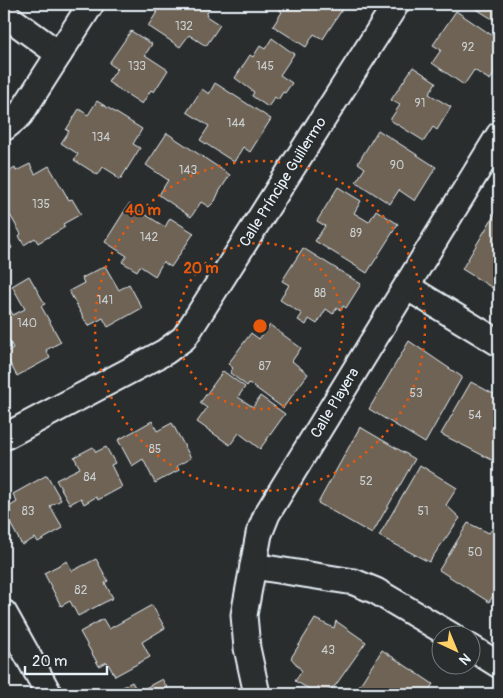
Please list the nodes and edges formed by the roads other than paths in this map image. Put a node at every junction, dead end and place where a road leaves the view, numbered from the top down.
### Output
1 (91, 4) edge
2 (396, 4) edge
3 (4, 14) edge
4 (59, 54) junction
5 (4, 128) edge
6 (499, 136) edge
7 (407, 287) junction
8 (499, 343) edge
9 (4, 436) edge
10 (253, 566) junction
11 (4, 613) edge
12 (435, 626) edge
13 (480, 653) edge
14 (499, 664) edge
15 (49, 694) edge
16 (257, 694) edge

1 - 4 street
2 - 9 street, Calle Príncipe Guillermo
3 - 4 street
4 - 5 street
6 - 7 street, Calle Playera
7 - 8 street
7 - 10 street, Calle Playera
10 - 12 street
10 - 16 street, Calle Playera
11 - 15 street
13 - 14 street

